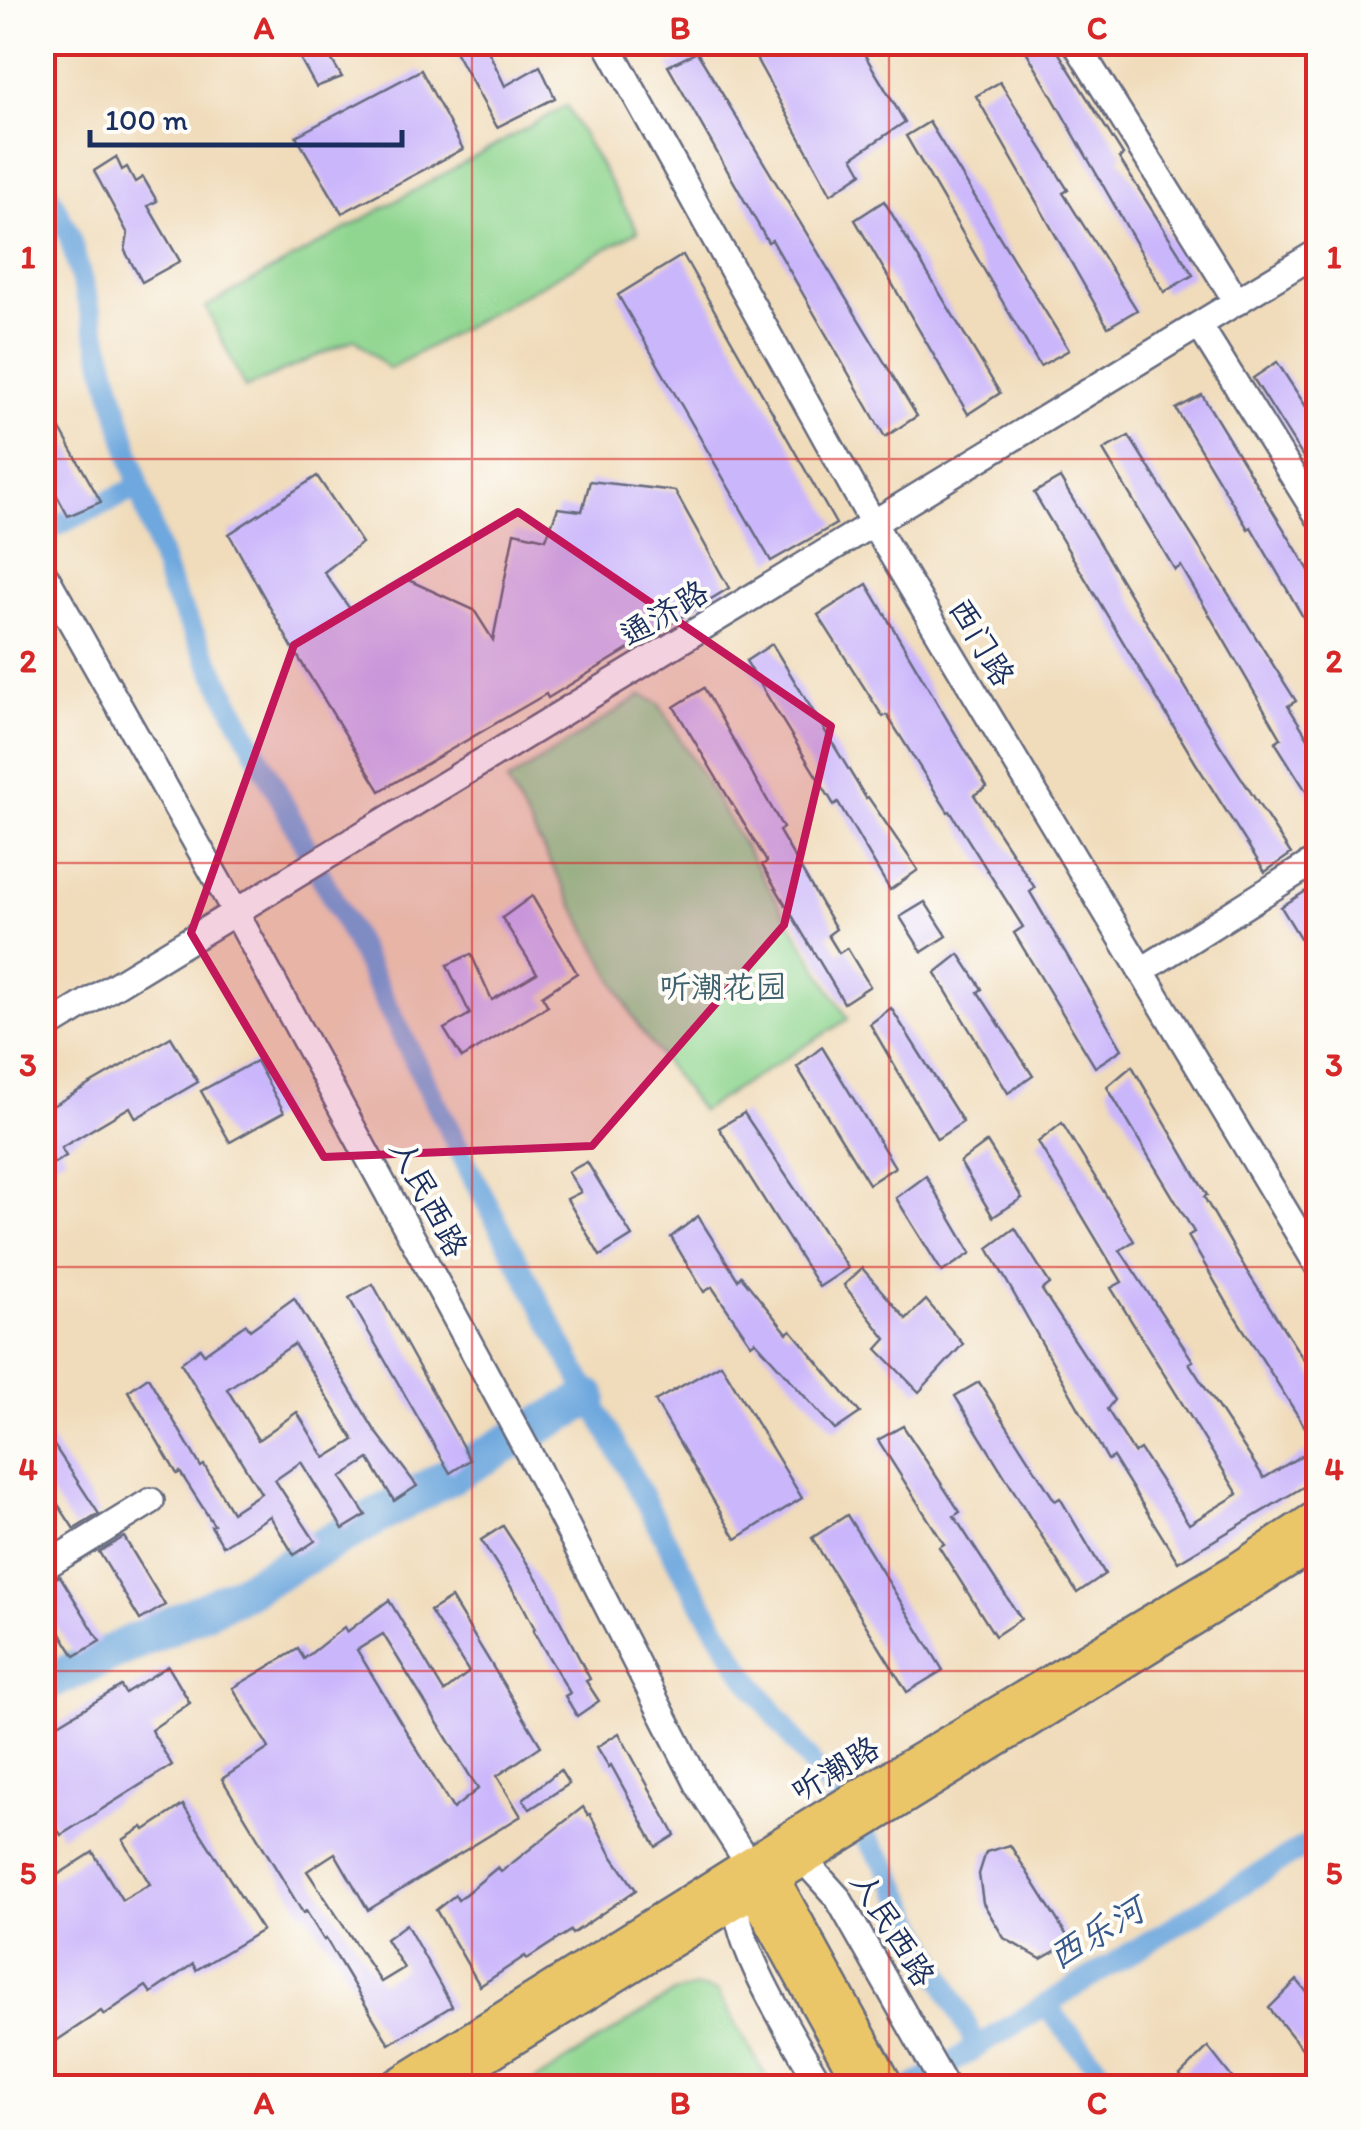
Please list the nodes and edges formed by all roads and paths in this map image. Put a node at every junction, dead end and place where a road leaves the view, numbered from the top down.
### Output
1 (606, 42) edge
2 (1075, 42) edge
3 (1318, 252) edge
4 (1237, 302) junction
5 (1198, 325) junction
6 (1318, 516) edge
7 (873, 523) junction
8 (42, 570) edge
9 (1318, 860) edge
10 (236, 914) junction
11 (1141, 971) junction
12 (42, 1030) edge
13 (1318, 1266) edge
14 (152, 1500) dead end
15 (1318, 1515) edge
16 (1318, 1543) edge
17 (42, 1568) edge
18 (871, 1802) junction
19 (838, 1822) junction
20 (802, 1858) junction
21 (752, 1883) junction
22 (862, 2071) edge
23 (821, 2086) edge
24 (391, 2088) edge
25 (435, 2088) edge
26 (890, 2088) edge
27 (946, 2088) edge

1 - 7 street, 西门路
2 - 4 street
3 - 4 street, 通济路
4 - 5 street, 通济路
5 - 6 street
5 - 7 street, 通济路
7 - 10 street, 通济路
7 - 11 street, 西门路
8 - 10 street, 人民西路
9 - 11 street
10 - 12 street, 通济路
10 - 21 street, 人民西路
11 - 13 street, 西门路
14 - 17 street
15 - 18 main road, 听潮路
16 - 18 main road, 听潮路
18 - 19 main road, 听潮路
19 - 20 main road, 听潮路
19 - 21 main road, 听潮路
20 - 21 main road, 听潮路
20 - 27 street, 人民西路
21 - 22 main road, 人民西路
21 - 23 street, 人民西路
21 - 24 main road, 听潮路
21 - 25 main road, 听潮路
22 - 26 main road, 人民西路

